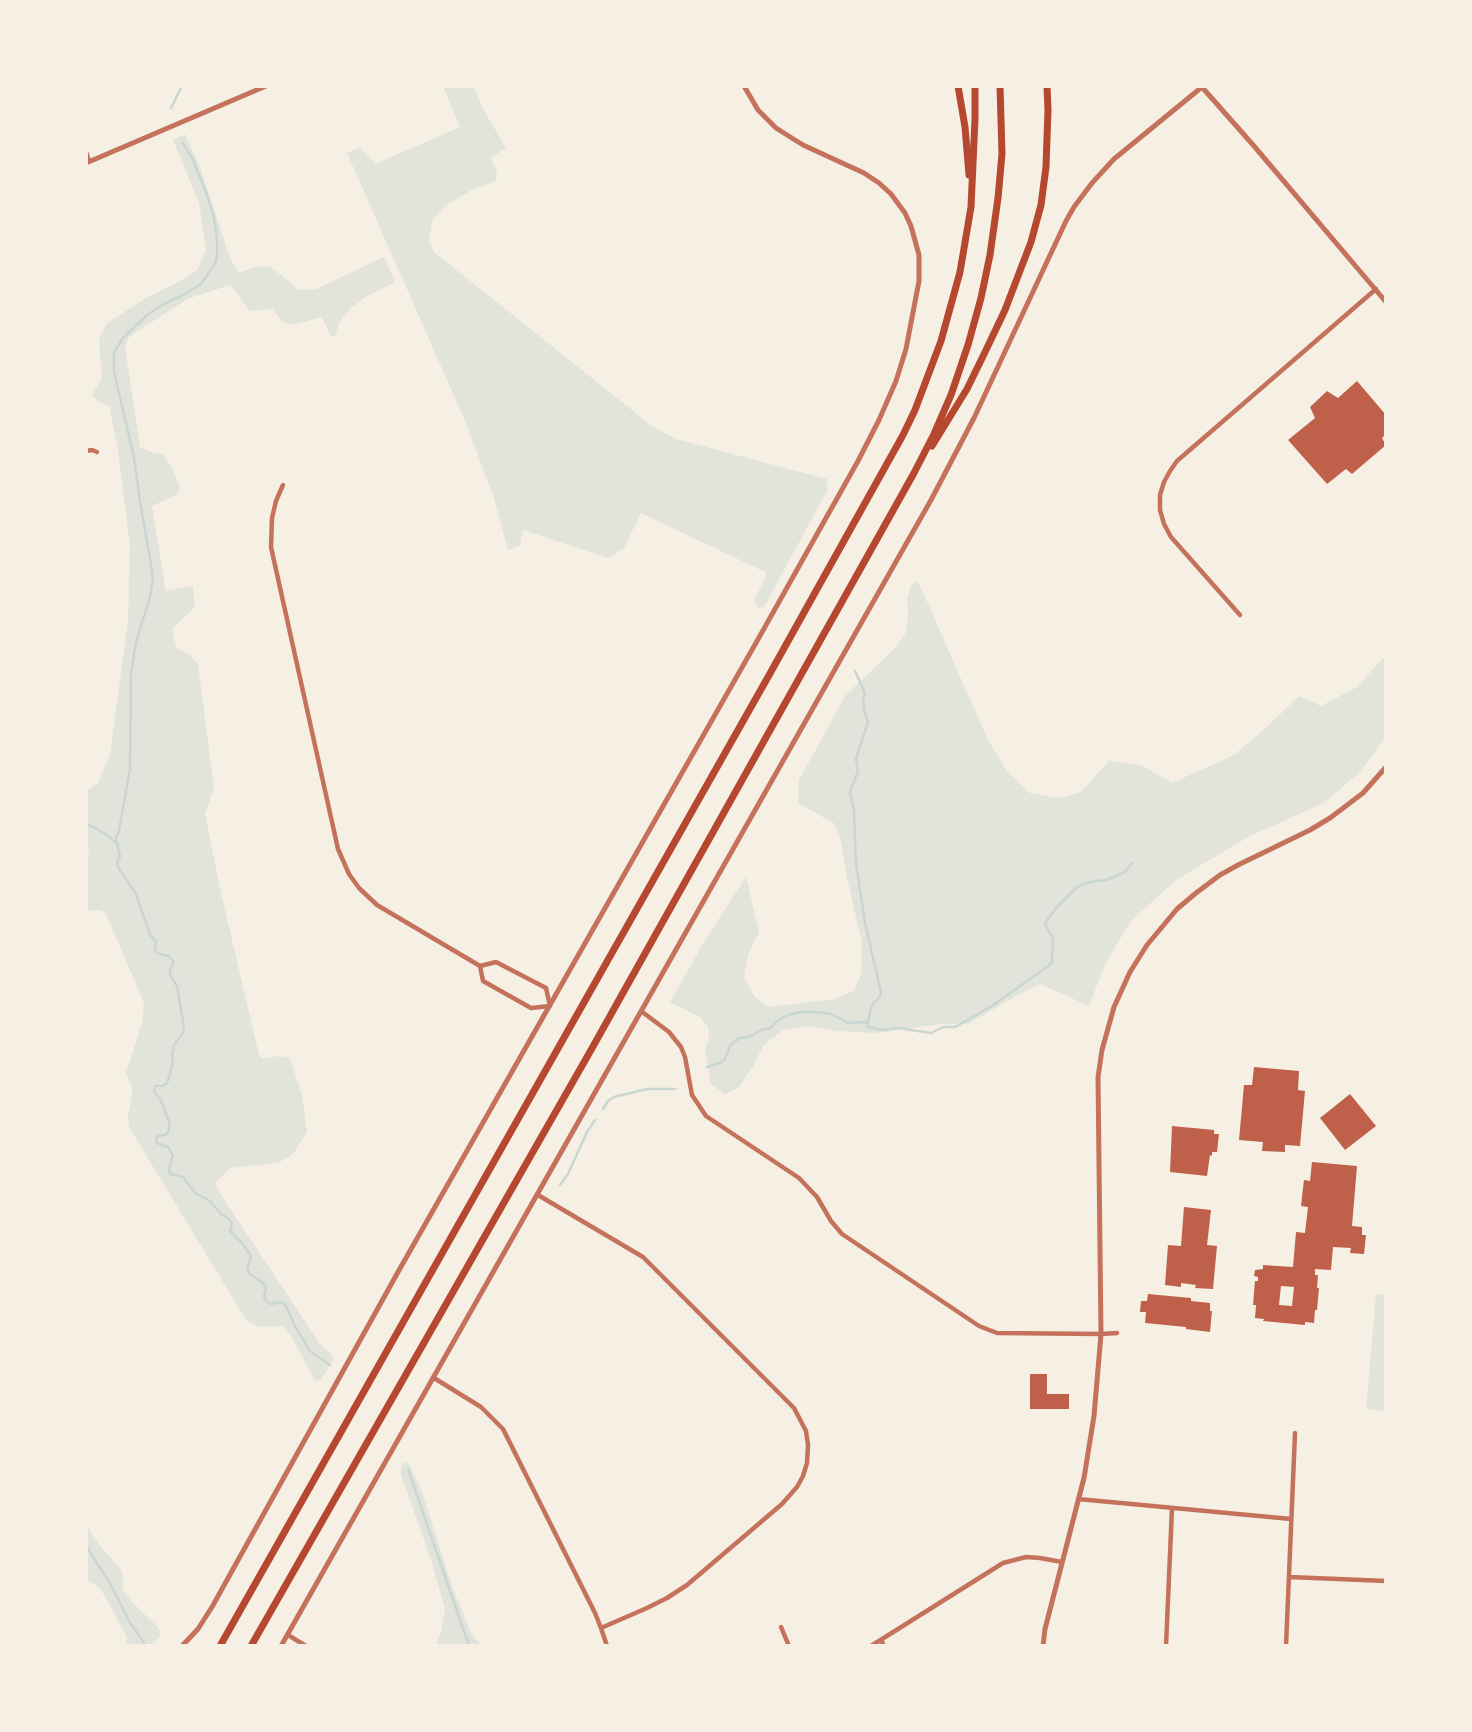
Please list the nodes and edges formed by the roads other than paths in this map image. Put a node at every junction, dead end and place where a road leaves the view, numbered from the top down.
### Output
1 (266, 86) edge
2 (744, 86) edge
3 (958, 86) edge
4 (975, 86) edge
5 (1000, 86) edge
6 (1047, 86) edge
7 (1201, 86) edge
8 (86, 152) edge
9 (87, 162) edge
10 (971, 207) junction
11 (1376, 289) junction
12 (1386, 302) edge
13 (86, 451) edge
14 (97, 452) dead end
15 (914, 472) junction
16 (283, 485) dead end
17 (1240, 615) dead end
18 (1386, 767) edge
19 (480, 966) junction
20 (550, 1006) junction
21 (642, 1011) junction
22 (537, 1195) junction
23 (1117, 1333) dead end
24 (1101, 1334) junction
25 (434, 1378) junction
26 (1295, 1433) dead end
27 (1078, 1499) junction
28 (1172, 1508) junction
29 (1291, 1518) junction
30 (1062, 1562) junction
31 (1289, 1577) junction
32 (1386, 1581) edge
33 (601, 1628) junction
34 (781, 1628) dead end
35 (288, 1635) junction
36 (881, 1640) junction
37 (183, 1646) edge
38 (220, 1646) edge
39 (251, 1646) edge
40 (281, 1646) edge
41 (306, 1646) edge
42 (607, 1646) edge
43 (789, 1646) edge
44 (871, 1646) edge
45 (884, 1646) edge
46 (1043, 1646) edge
47 (1166, 1646) edge
48 (1286, 1646) edge

1 - 9 street
2 - 20 street
3 - 10 highway
4 - 10 highway
5 - 15 highway
6 - 15 highway
7 - 11 street
7 - 21 street
8 - 9 street
10 - 38 highway
11 - 12 street
11 - 17 street
13 - 14 street
15 - 39 highway
16 - 19 street
18 - 24 street
19 - 20 street
19 - 20 street
20 - 37 street
21 - 22 street
21 - 24 street
22 - 25 street
22 - 33 street
23 - 24 street
24 - 27 street
25 - 33 street
25 - 35 street
26 - 29 street
27 - 28 street
27 - 30 street
28 - 29 street
28 - 47 street
29 - 31 street
30 - 36 street
30 - 46 street
31 - 32 street
31 - 48 street
33 - 42 street
34 - 43 street
35 - 40 street
35 - 41 street
36 - 44 street
36 - 45 street

